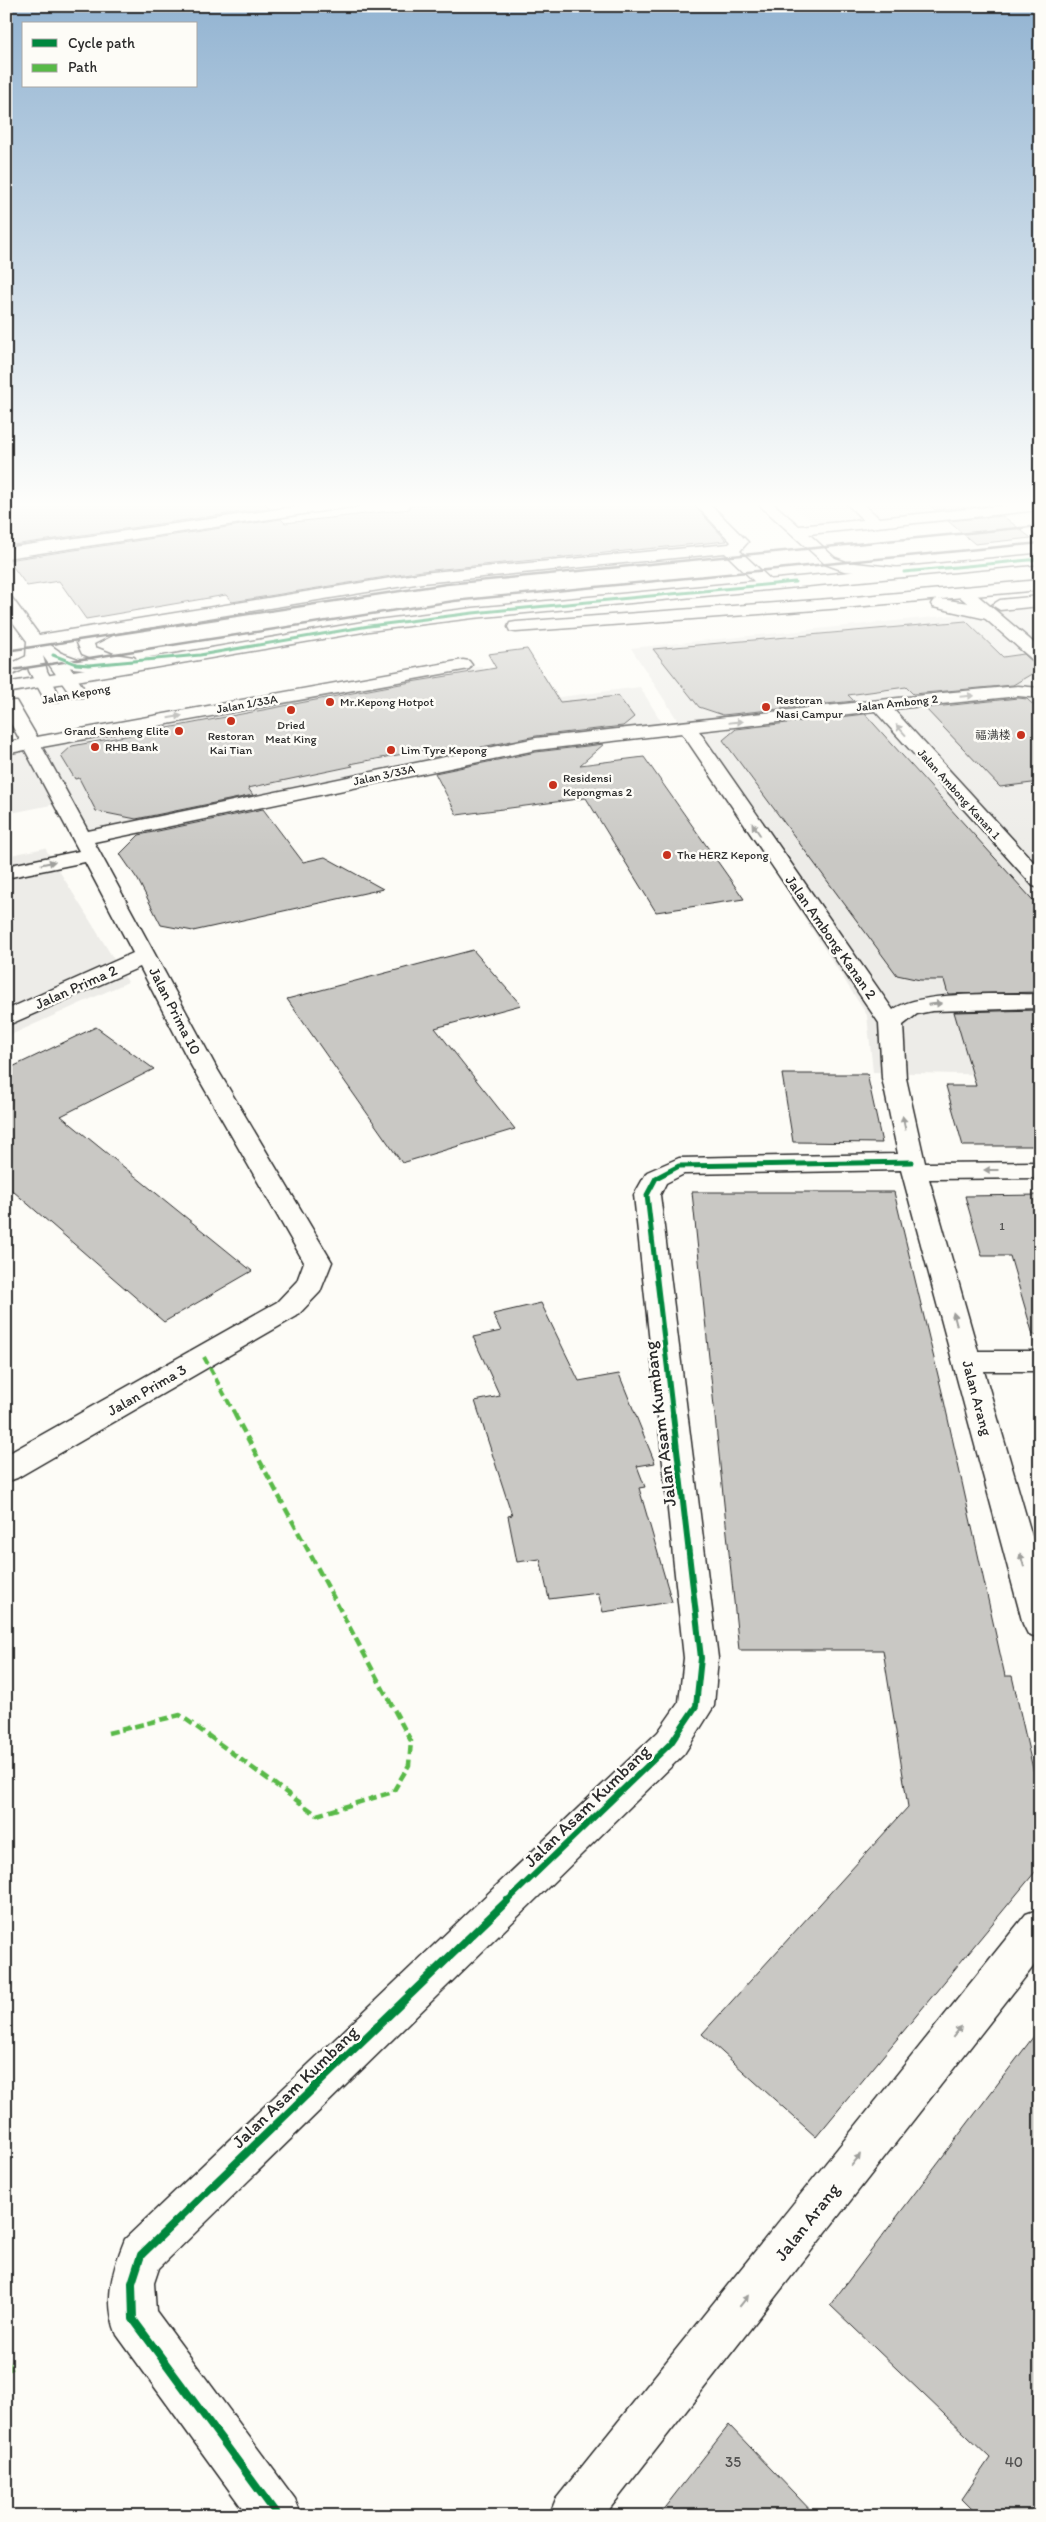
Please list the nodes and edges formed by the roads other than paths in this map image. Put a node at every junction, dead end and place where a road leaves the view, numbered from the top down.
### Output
1 (17, 620) edge
2 (171, 620) edge
3 (419, 620) edge
4 (612, 620) edge
5 (1004, 620) edge
6 (1011, 620) edge
7 (121, 628) junction
8 (503, 628) dead end
9 (444, 633) dead end
10 (424, 636) dead end
11 (1040, 638) edge
12 (34, 650) junction
13 (53, 654) junction
14 (200, 655) junction
15 (1040, 657) edge
16 (128, 661) junction
17 (463, 665) dead end
18 (6, 673) edge
19 (68, 677) junction
20 (43, 682) junction
21 (1040, 683) edge
22 (97, 690) dead end
23 (1018, 691) junction
24 (78, 693) junction
25 (1040, 693) edge
26 (23, 700) edge
27 (878, 705) junction
28 (687, 727) junction
29 (31, 743) junction
30 (6, 748) edge
31 (86, 846) junction
32 (6, 872) edge
33 (1040, 882) edge
34 (146, 956) junction
35 (1040, 1001) edge
36 (6, 1019) edge
37 (891, 1023) junction
38 (913, 1166) junction
39 (1040, 1170) edge
40 (287, 1309) joint
41 (967, 1361) junction
42 (1040, 1361) edge
43 (6, 1470) edge
44 (1038, 1608) edge
45 (1040, 1928) edge
46 (278, 2516) edge
47 (573, 2516) edge

1 - 12 street
2 - 7 street
3 - 14 street, Jalan Kepong
4 - 8 street
5 - 15 street
6 - 11 street
7 - 12 street
7 - 16 street
9 - 10 street
12 - 13 street
12 - 18 street
12 - 20 street, Jalan Prima 10
13 - 16 street
13 - 19 street
14 - 16 street
14 - 19 street, Jalan Kepong
29 -> 17 street, Jalan 1/33A
19 - 20 street, Jalan Kepong
19 - 24 street
20 - 26 street, Jalan Prima 10
20 - 26 street, Jalan Kepong
21 - 23 street
22 - 24 street, Jalan Kepong
23 - 25 street
27 -> 23 street, Jalan Ambong 2
24 - 26 street, Jalan Kepong
26 - 29 street, Jalan Prima 10
28 -> 27 street, Jalan Ambong 2
33 -> 27 street, Jalan Ambong Kanan 1
28 - 31 street, Jalan 3/33A
37 -> 28 street, Jalan Ambong Kanan 2
29 - 30 street, Jalan 1/33A
29 - 31 street, Jalan Prima 10
32 -> 31 street, Jalan 3/33A
31 - 34 street, Jalan Prima 10
34 - 36 street, Jalan Prima 2
34 - 40 street, Jalan Prima 10
37 -> 35 street
38 -> 37 street
39 -> 38 street, Jalan Asam Kumbang
41 -> 38 street, Jalan Arang
38 - 46 street, Jalan Asam Kumbang
40 - 43 street, Jalan Prima 3
41 - 42 street
44 -> 41 street, Jalan Arang
47 -> 45 street, Jalan Arang

